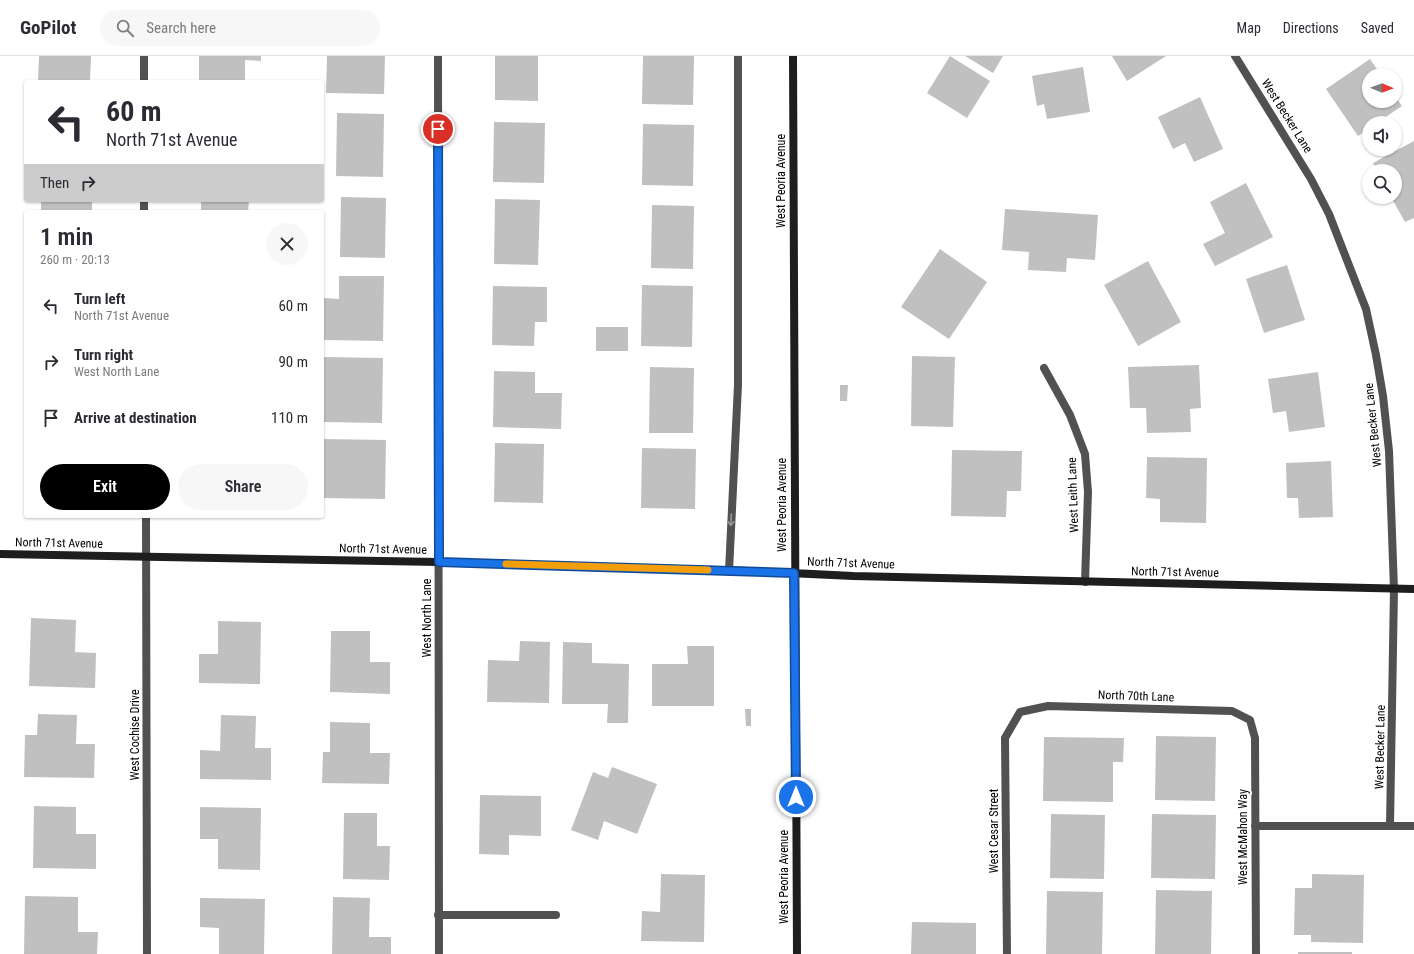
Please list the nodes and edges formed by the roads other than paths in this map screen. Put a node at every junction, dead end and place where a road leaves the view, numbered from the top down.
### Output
1 (144, 56) edge
2 (438, 56) edge
3 (738, 56) edge
4 (792, 56) edge
5 (1235, 56) edge
6 (144, 80) edge
7 (1044, 368) dead end
8 (146, 518) edge
9 (0, 554) edge
10 (146, 556) junction
11 (439, 562) junction
12 (729, 571) junction
13 (794, 573) junction
14 (1085, 582) junction
15 (1394, 589) junction
16 (1414, 589) edge
17 (1020, 712) joint
18 (1250, 720) joint
19 (1255, 826) junction
20 (1390, 826) junction
21 (1414, 826) edge
22 (438, 915) junction
23 (556, 915) dead end
24 (147, 954) edge
25 (439, 954) edge
26 (796, 954) edge
27 (1007, 954) edge
28 (1256, 954) edge

1 - 6 street
2 - 11 street, West North Lane
3 -> 12 street
4 - 13 street, West Peoria Avenue
5 - 15 street, West Becker Lane
7 - 14 street, West Leith Lane
8 - 10 street, West Cochise Drive
9 - 10 street, North 71st Avenue
10 - 11 street, North 71st Avenue
10 - 24 street, West Cochise Drive
11 - 12 street, North 71st Avenue
11 - 22 street, West North Lane
12 - 13 street, North 71st Avenue
13 - 14 street, North 71st Avenue
13 - 26 street, West Peoria Avenue
14 - 15 street, North 71st Avenue
15 - 16 street, North 71st Avenue
15 - 20 street, West Becker Lane
17 - 18 street, North 70th Lane
17 - 27 street, West Cesar Street
18 - 19 street, West McMahon Way
19 - 20 street
19 - 28 street, West McMahon Way
20 - 21 street
22 - 23 street
22 - 25 street, West North Lane

